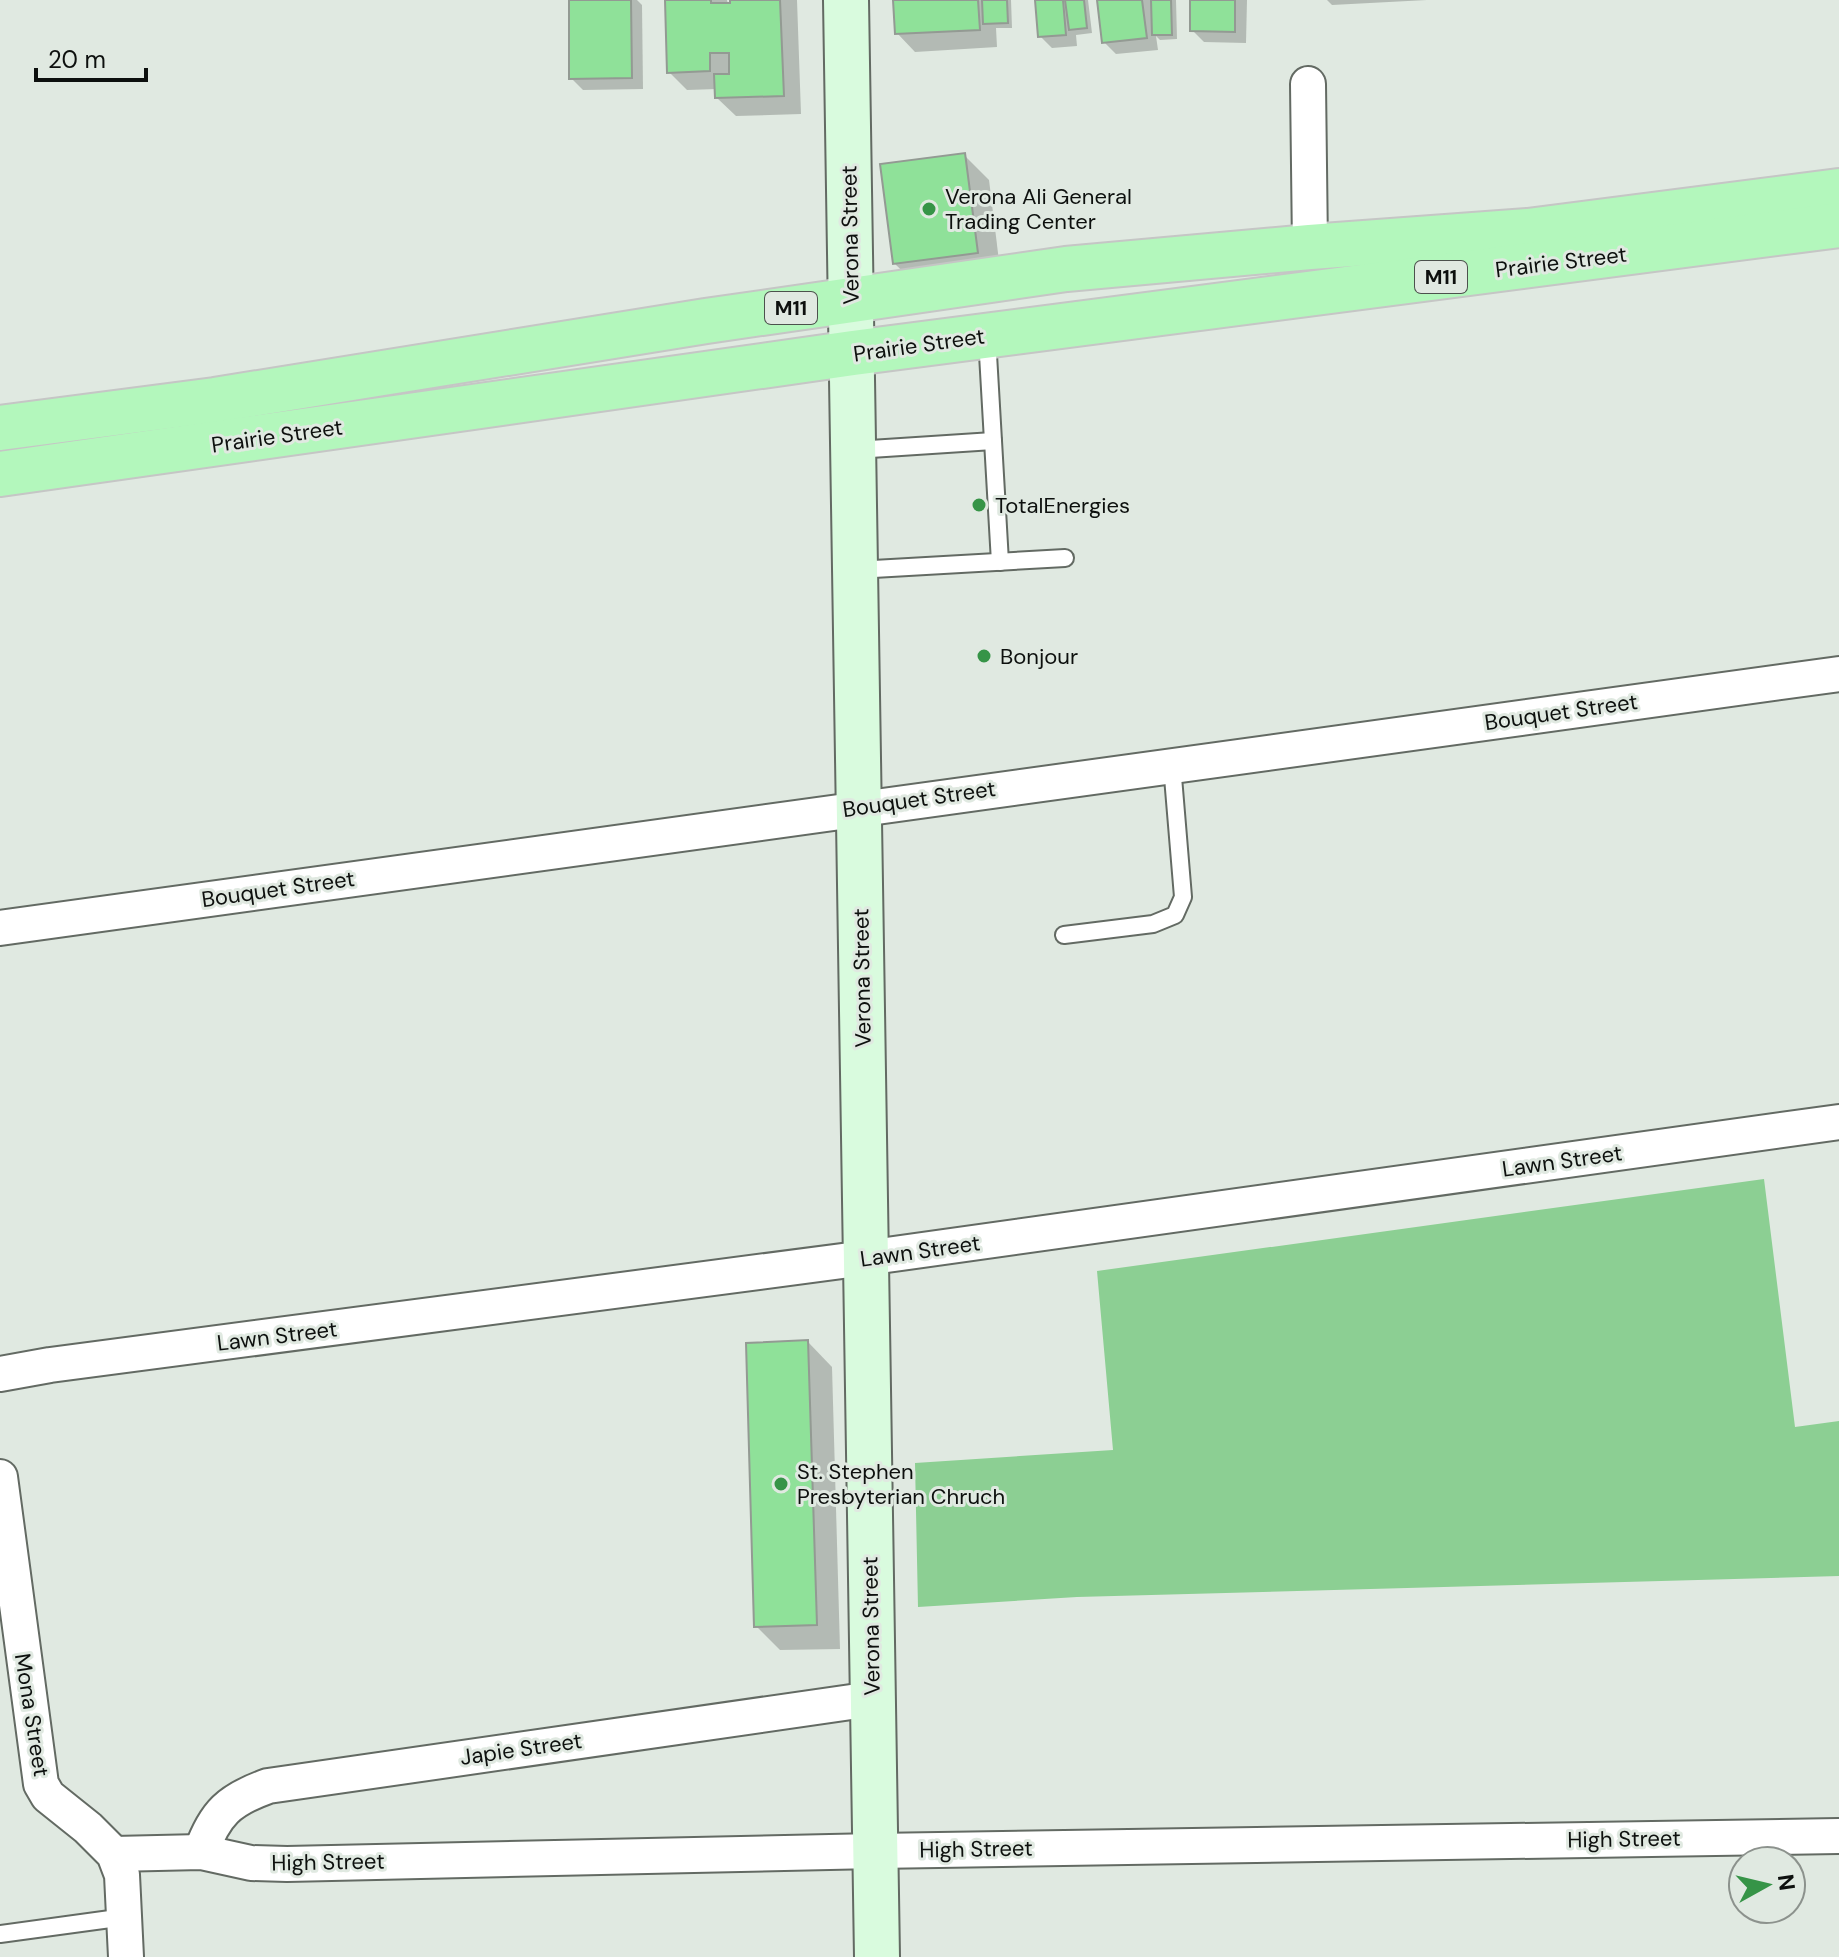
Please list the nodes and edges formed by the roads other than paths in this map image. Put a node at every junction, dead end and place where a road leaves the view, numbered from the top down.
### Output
1 (846, 0) edge
2 (1308, 84) dead end
3 (1839, 191) edge
4 (1839, 225) edge
5 (1310, 247) junction
6 (851, 299) junction
7 (987, 336) junction
8 (853, 353) junction
9 (0, 428) edge
10 (993, 441) junction
11 (854, 450) junction
12 (0, 474) edge
13 (1065, 558) dead end
14 (1000, 562) junction
15 (855, 570) junction
16 (1839, 674) edge
17 (1172, 765) junction
18 (860, 807) junction
19 (0, 928) edge
20 (1064, 935) dead end
21 (1839, 1122) edge
22 (865, 1258) junction
23 (0, 1374) edge
24 (0, 1477) edge
25 (872, 1699) junction
26 (1839, 1836) edge
27 (875, 1851) junction
28 (201, 1852) junction
29 (118, 1864) junction
30 (125, 1917) junction
31 (0, 1934) edge
32 (126, 1957) edge
33 (877, 1957) edge

1 - 6 main road, Verona Street
2 - 5 street
3 - 5 main road, Prairie Street / M11
4 - 7 main road, Prairie Street / M11
5 - 6 main road, Prairie Street / M11
6 - 8 main road, Verona Street
6 - 9 main road, Prairie Street / M11
7 - 8 main road, Prairie Street / M11
7 - 10 lane
8 - 11 main road, Verona Street
8 - 12 main road, Prairie Street / M11
10 - 11 lane
10 - 14 lane
11 - 15 main road, Verona Street
13 - 14 lane
14 - 15 lane
15 - 18 main road, Verona Street
16 - 17 street, Bouquet Street
17 - 18 street, Bouquet Street
17 - 20 lane
18 - 19 street, Bouquet Street
18 - 22 main road, Verona Street
21 - 22 street, Lawn Street
22 - 23 street, Lawn Street
22 - 25 main road, Verona Street
24 - 29 street, Mona Street
25 - 27 main road, Verona Street
25 - 28 street, Japie Street
26 - 27 street, High Street
27 - 28 street, High Street
27 - 33 main road, Verona Street
28 - 29 street, High Street
29 - 30 street
30 - 31 lane
30 - 32 street

